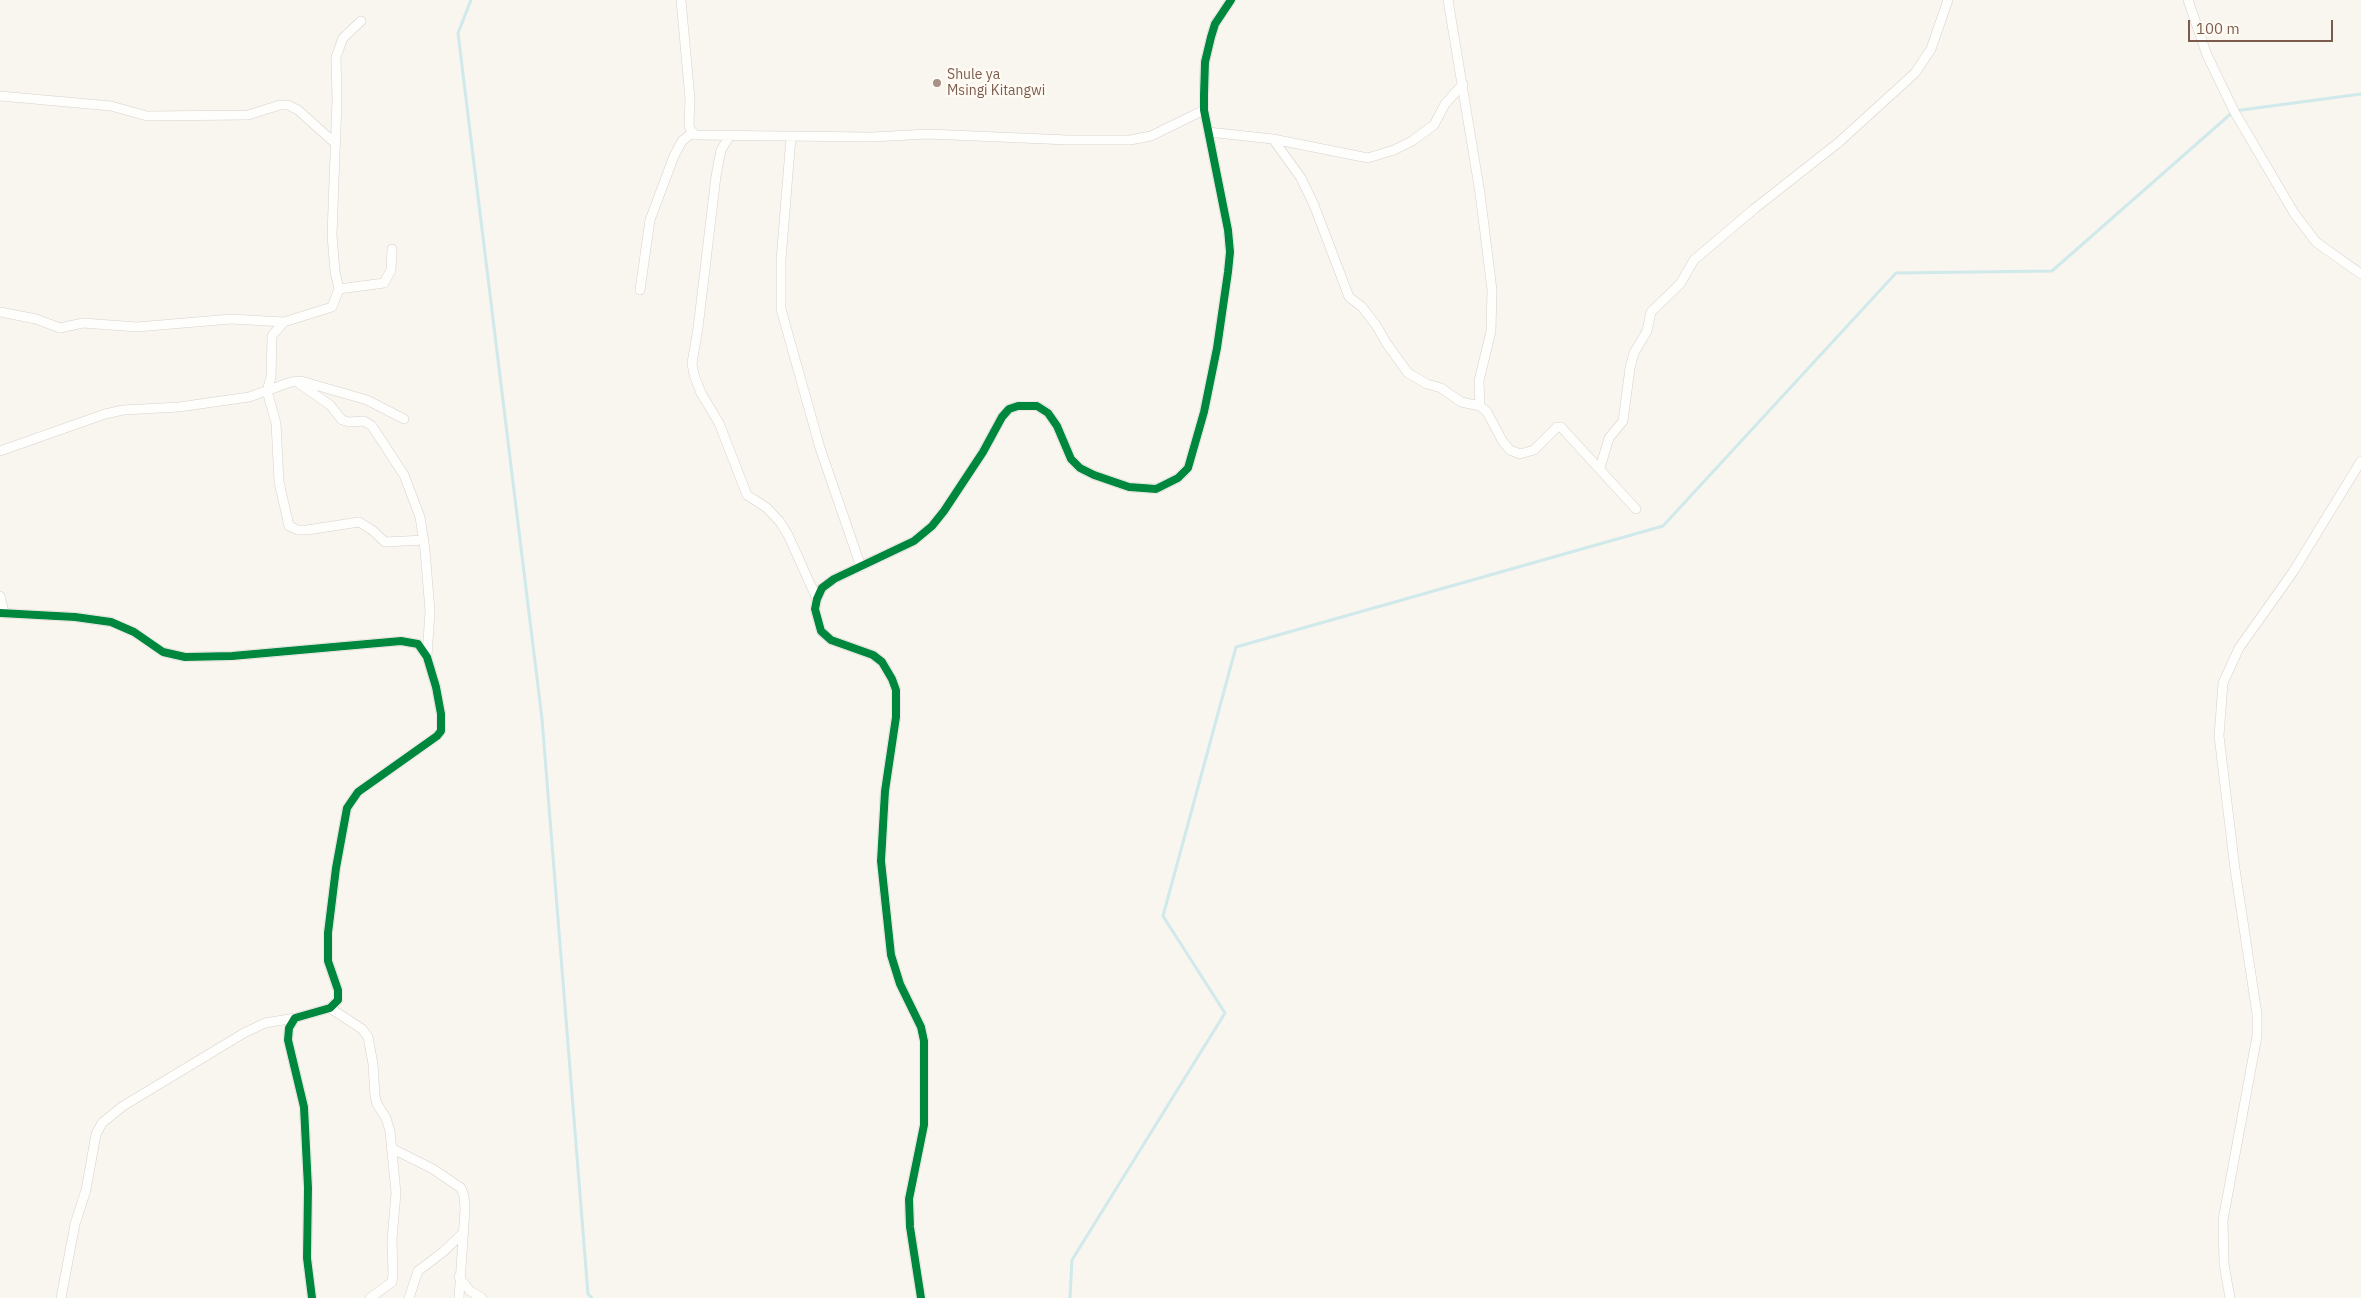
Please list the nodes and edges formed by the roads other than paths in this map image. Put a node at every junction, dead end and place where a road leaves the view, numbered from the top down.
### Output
1 (681, 0) edge
2 (1231, 0) edge
3 (1448, 0) edge
4 (1948, 0) edge
5 (2188, 0) edge
6 (361, 21) dead end
7 (1463, 84) junction
8 (0, 96) edge
9 (1204, 110) junction
10 (1208, 132) junction
11 (692, 133) junction
12 (729, 136) junction
13 (791, 137) junction
14 (1273, 140) junction
15 (336, 144) junction
16 (392, 249) dead end
17 (2361, 274) edge
18 (339, 289) junction
19 (640, 290) dead end
20 (0, 312) edge
21 (284, 322) junction
22 (296, 382) junction
23 (267, 391) junction
24 (1480, 406) junction
25 (404, 419) dead end
26 (0, 451) edge
27 (2361, 460) edge
28 (1600, 468) junction
29 (1636, 509) dead end
30 (424, 540) junction
31 (861, 567) junction
32 (0, 596) edge
33 (817, 599) junction
34 (2, 613) edge
35 (426, 657) junction
36 (330, 1008) junction
37 (295, 1018) junction
38 (391, 1148) junction
39 (463, 1233) junction
40 (459, 1277) junction
41 (61, 1298) edge
42 (312, 1298) edge
43 (370, 1298) edge
44 (409, 1298) edge
45 (459, 1298) edge
46 (482, 1298) edge
47 (921, 1298) edge
48 (2230, 1298) edge

1 - 11 street
2 - 9 street
3 - 7 street
4 - 28 street
5 - 17 street
6 - 15 street
7 - 14 street
7 - 24 street
8 - 15 street
9 - 10 street
9 - 13 street
10 - 14 street
10 - 31 street
11 - 12 street
11 - 19 street
12 - 13 street
12 - 33 street
13 - 31 street
14 - 24 street
15 - 18 street
16 - 18 street
18 - 21 street
20 - 21 street
21 - 23 street
22 - 23 street
22 - 25 street
22 - 30 street
23 - 26 street
23 - 30 street
24 - 28 street
27 - 48 street
28 - 29 street
30 - 35 street
31 - 33 street
32 - 34 street
33 - 47 street
34 - 35 street
35 - 36 street
36 - 37 street
36 - 38 street
37 - 41 street
37 - 42 street
38 - 39 street
38 - 43 street
39 - 40 street
39 - 44 street
40 - 45 street
40 - 46 street

